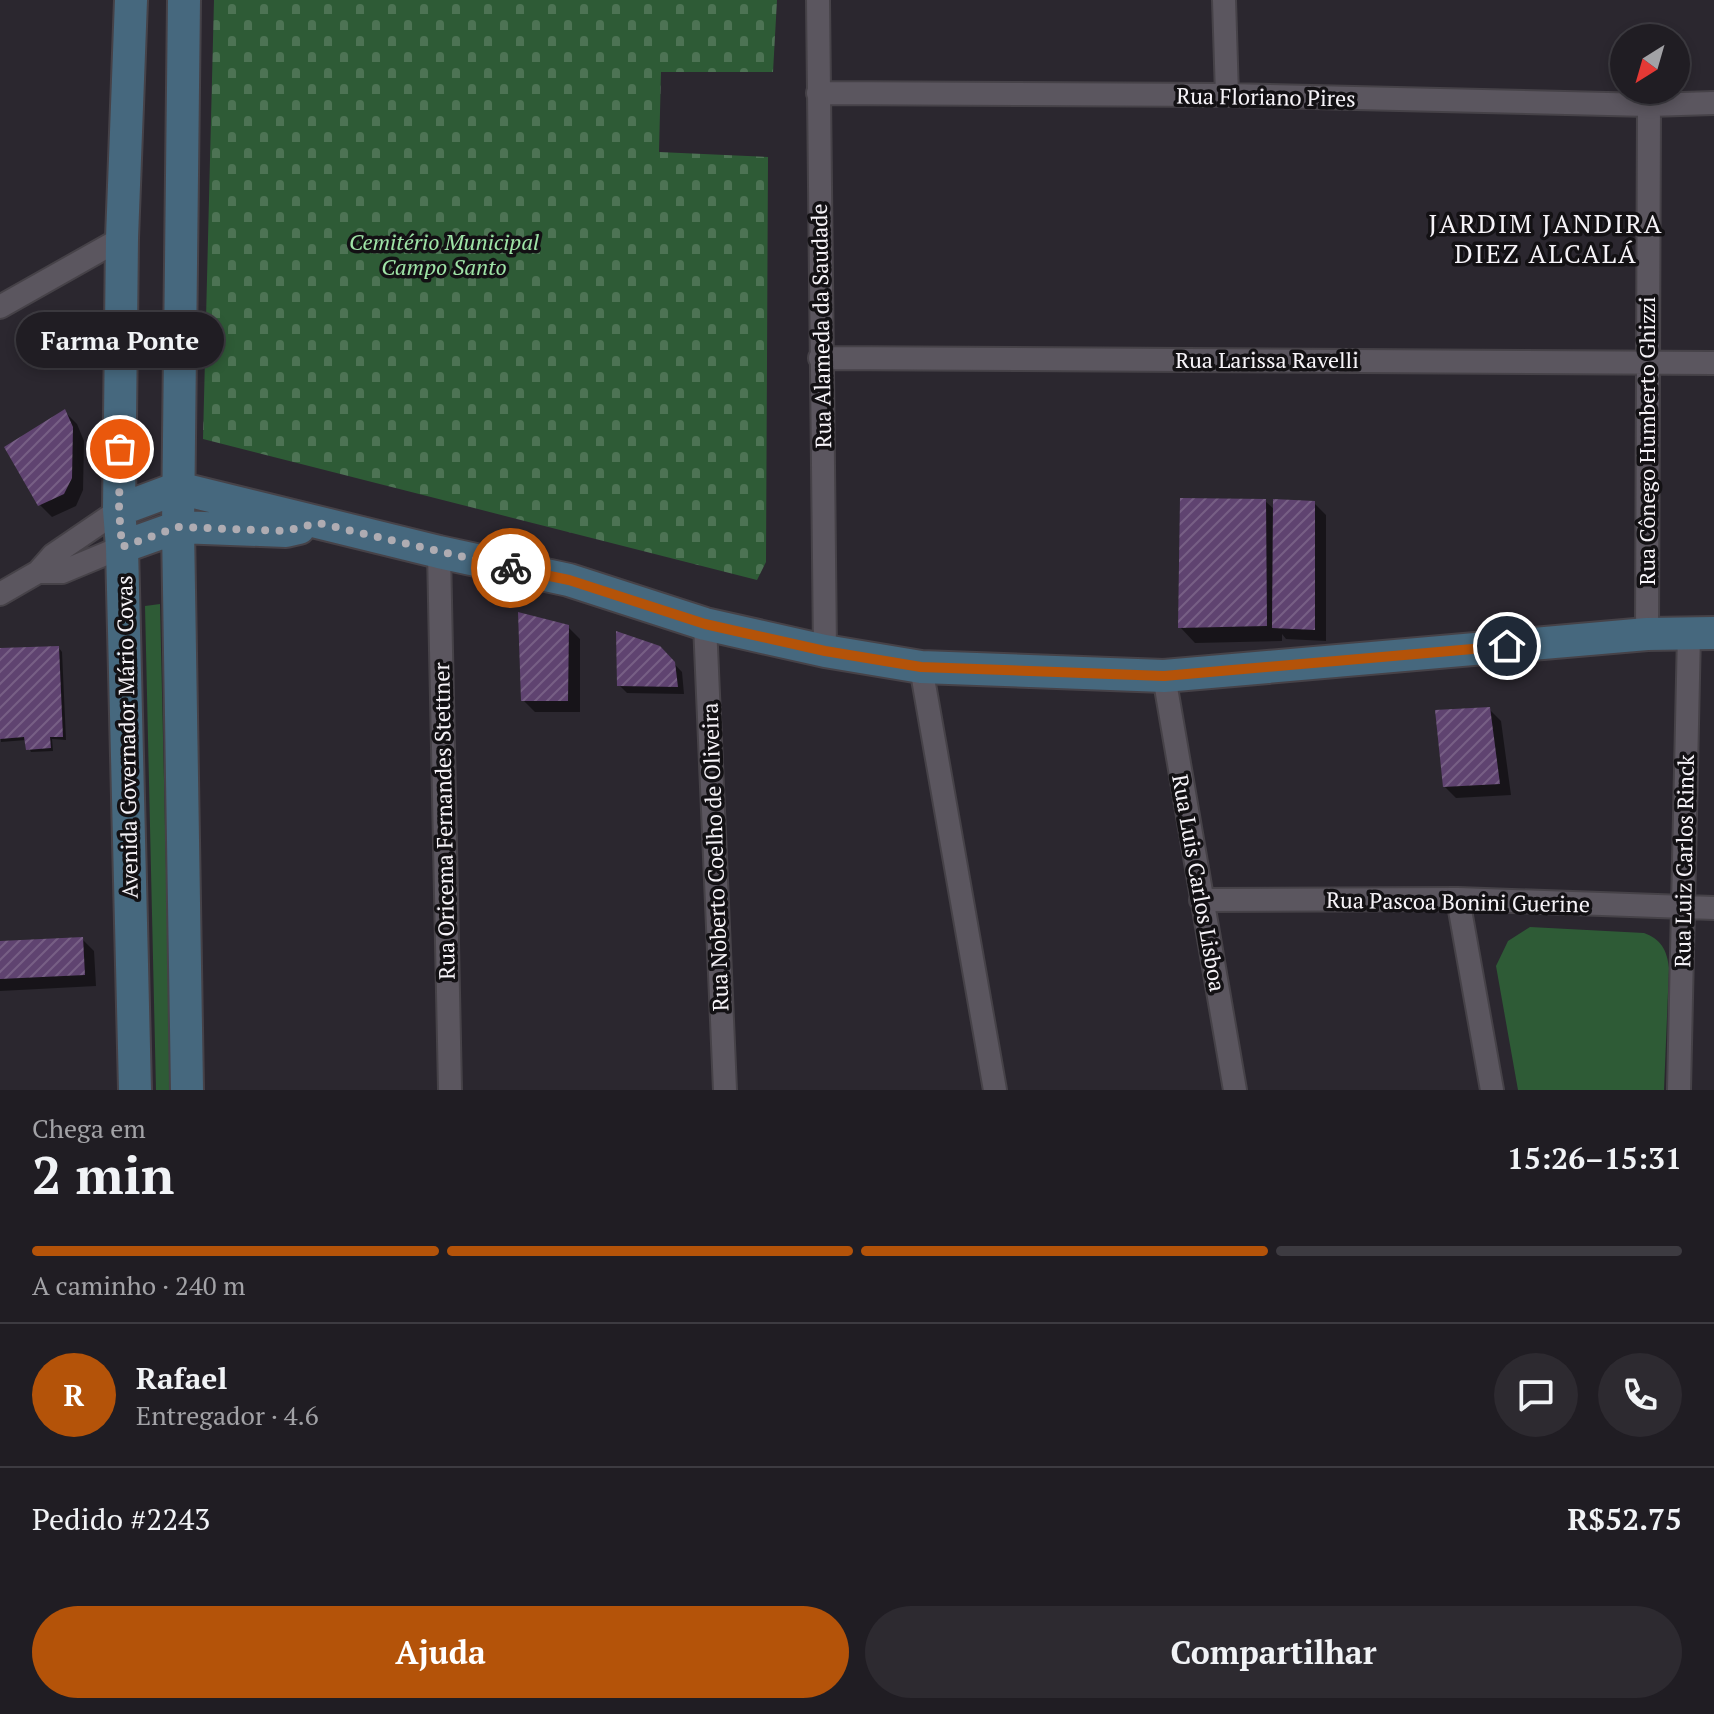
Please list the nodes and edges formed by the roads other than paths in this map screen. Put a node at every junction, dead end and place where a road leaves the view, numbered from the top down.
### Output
1 (131, 0) edge
2 (184, 0) edge
3 (818, 0) edge
4 (1224, 0) edge
5 (818, 93) junction
6 (1227, 95) junction
7 (1714, 103) edge
8 (1649, 105) junction
9 (122, 238) junction
10 (0, 307) edge
11 (820, 358) junction
12 (1648, 362) junction
13 (1714, 363) edge
14 (178, 488) junction
15 (119, 510) junction
16 (318, 523) junction
17 (178, 527) junction
18 (122, 547) junction
19 (439, 552) junction
20 (38, 572) junction
21 (0, 594) edge
22 (705, 624) junction
23 (1701, 633) edge
24 (1647, 634) junction
25 (825, 651) junction
26 (921, 667) junction
27 (1164, 676) junction
28 (1458, 899) junction
29 (1201, 900) junction
30 (1683, 907) junction
31 (1714, 908) edge
32 (135, 1090) edge
33 (187, 1090) edge
34 (450, 1090) edge
35 (725, 1090) edge
36 (995, 1090) edge
37 (1235, 1090) edge
38 (1492, 1090) edge
39 (1679, 1090) edge

1 - 9 main road, Avenida Governador Mário Covas
2 - 14 main road
3 - 5 street, Rua Alameda da Saudade
4 - 6 street
5 - 6 street, Rua Floriano Pires
5 - 11 street, Rua Alameda da Saudade
6 - 8 street, Rua Floriano Pires
7 - 8 street, Rua Floriano Pires
8 - 12 street, Rua Cônego Humberto Ghizzi
9 - 10 street
9 - 15 main road, Avenida Governador Mário Covas
11 - 12 street, Rua Larissa Ravelli
11 - 25 street, Rua Alameda da Saudade
12 - 13 street, Rua Larissa Ravelli
12 - 24 street, Rua Cônego Humberto Ghizzi
14 - 15 main road
14 - 16 main road
14 - 17 main road
15 - 18 main road, Avenida Governador Mário Covas
15 - 20 street
16 - 17 main road
16 - 19 main road
17 - 18 main road
17 - 33 main road
18 - 20 street
18 - 32 main road, Avenida Governador Mário Covas
19 - 22 main road
19 - 34 street, Rua Oricema Fernandes Stettner
20 - 21 street
22 - 25 main road
22 - 35 street, Rua Noberto Coelho de Oliveira
23 - 24 main road
23 - 30 street, Rua Luiz Carlos Rinck
24 - 27 main road
25 - 26 main road
26 - 27 main road
26 - 36 street
27 - 29 street, Rua Luis Carlos Lisboa
28 - 29 street, Rua Pascoa Bonini Guerine
28 - 30 street, Rua Pascoa Bonini Guerine
28 - 38 street
29 - 37 street, Rua Luis Carlos Lisboa
30 - 31 street, Rua Pascoa Bonini Guerine
30 - 39 street, Rua Luiz Carlos Rinck

